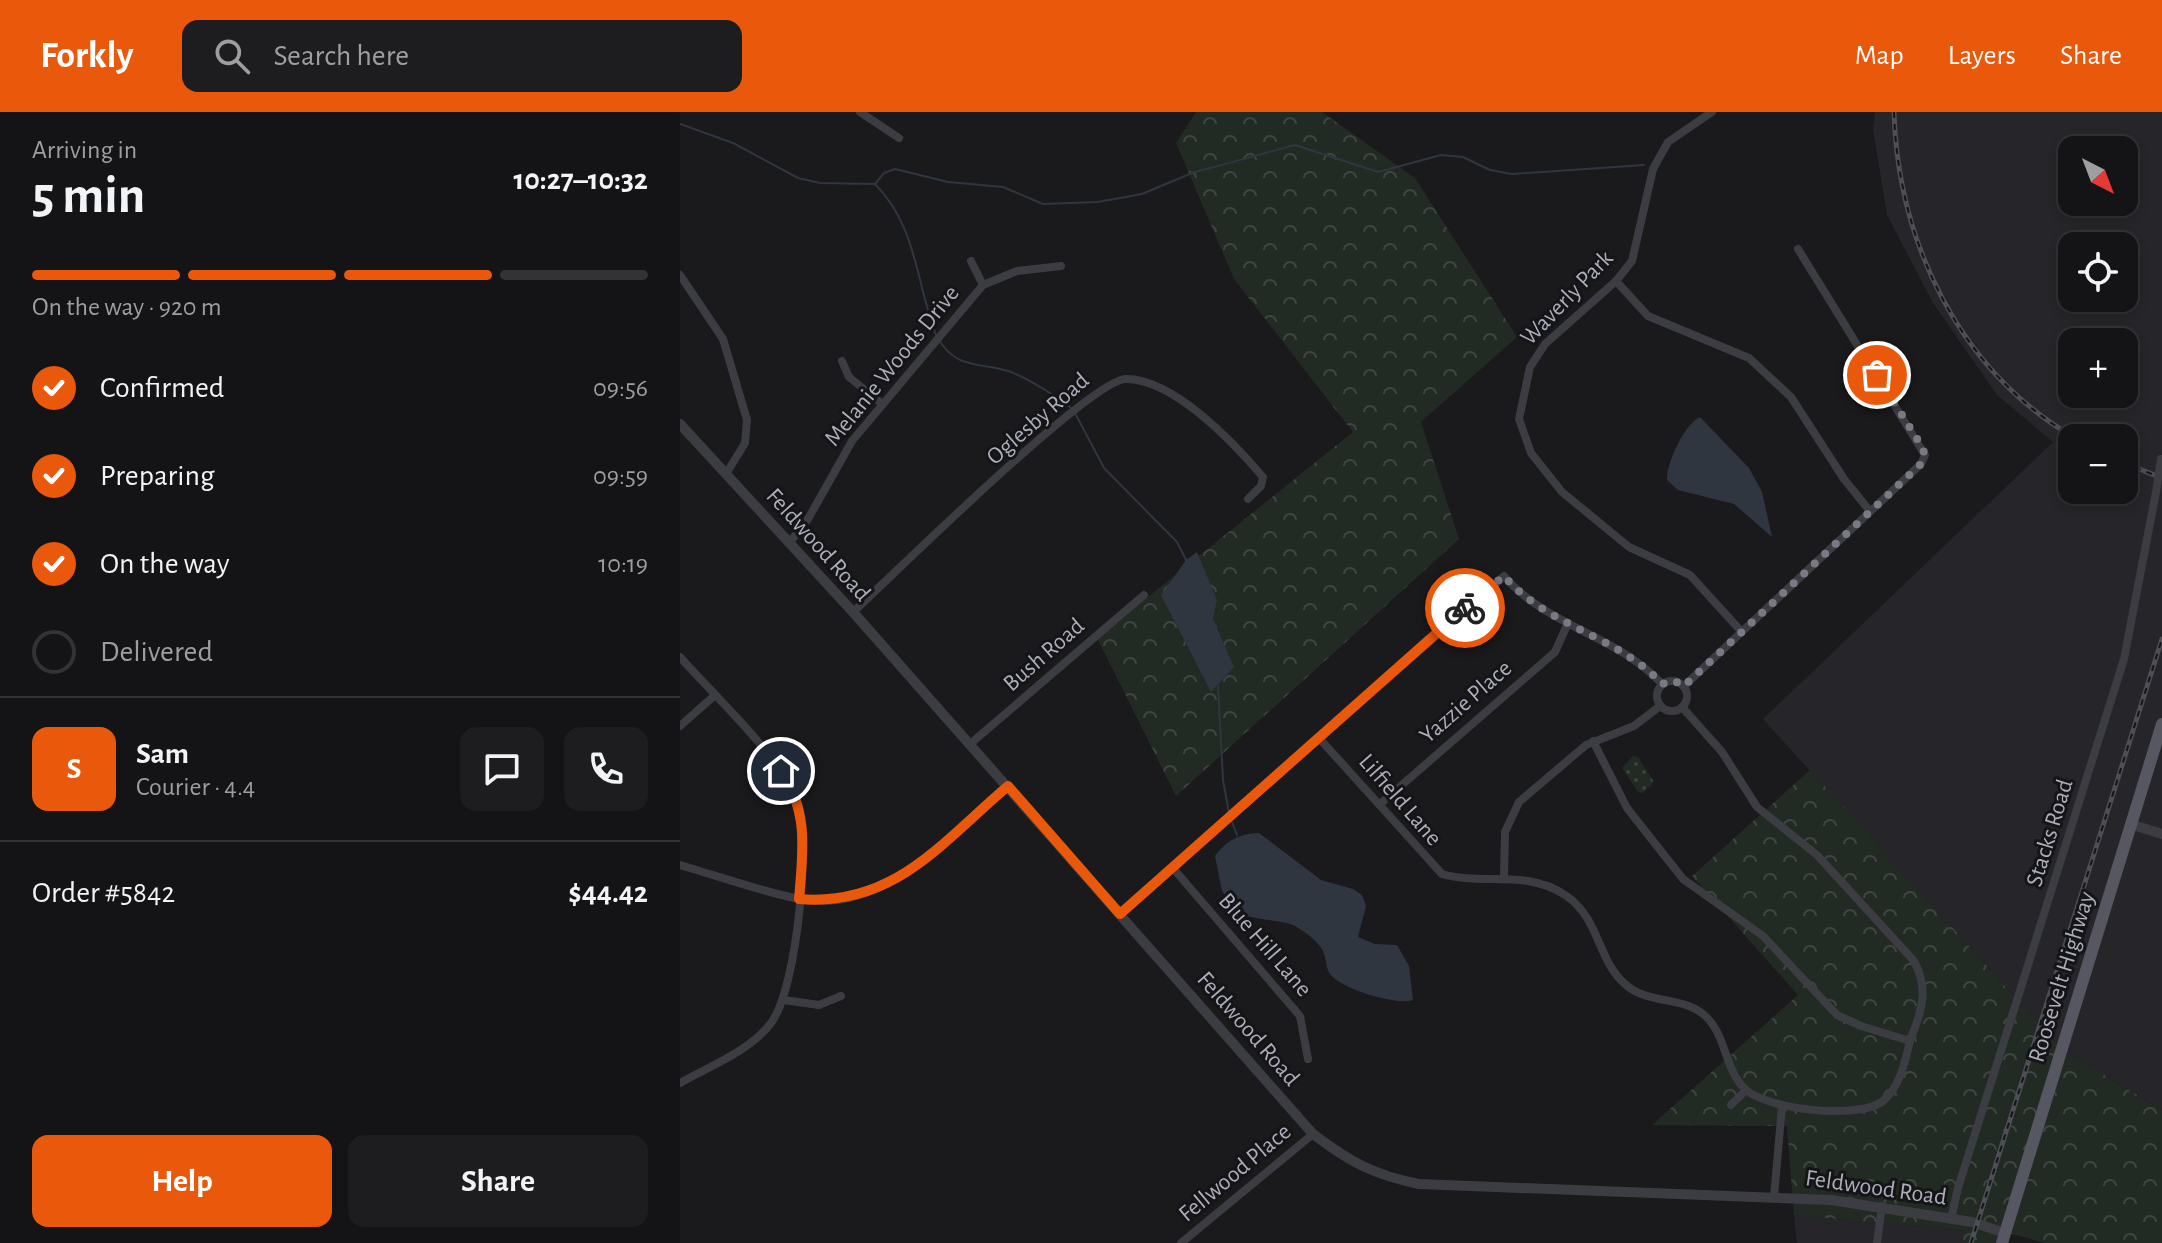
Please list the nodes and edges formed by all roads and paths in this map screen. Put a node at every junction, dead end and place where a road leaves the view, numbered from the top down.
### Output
1 (860, 112) edge
2 (1712, 112) edge
3 (899, 138) dead end
4 (1798, 249) dead end
5 (971, 261) dead end
6 (1061, 266) dead end
7 (680, 275) edge
8 (1616, 281) junction
9 (983, 285) junction
10 (842, 361) dead end
11 (881, 403) junction
12 (680, 424) edge
13 (2162, 456) edge
14 (726, 474) junction
15 (1248, 499) dead end
16 (1869, 510) junction
17 (790, 542) junction
18 (1144, 595) dead end
19 (853, 612) junction
20 (1568, 623) junction
21 (1740, 630) junction
22 (680, 657) edge
23 (1662, 684) junction
24 (1684, 686) junction
25 (714, 696) junction
26 (1660, 706) junction
27 (1682, 707) junction
28 (2162, 724) edge
29 (680, 726) edge
30 (1318, 737) junction
31 (1593, 741) junction
32 (970, 744) junction
33 (1008, 786) junction
34 (1380, 804) junction
35 (2133, 825) junction
36 (2162, 834) edge
37 (682, 865) edge
38 (1172, 867) junction
39 (680, 876) edge
40 (1504, 877) junction
41 (799, 899) junction
42 (1120, 914) junction
43 (841, 996) dead end
44 (784, 1000) junction
45 (1910, 1041) junction
46 (1308, 1059) dead end
47 (680, 1083) edge
48 (1746, 1090) junction
49 (1731, 1105) dead end
50 (1782, 1106) junction
51 (1313, 1134) junction
52 (1774, 1197) junction
53 (1882, 1206) junction
54 (1951, 1219) junction
55 (2003, 1238) edge
56 (1877, 1239) edge
57 (1181, 1243) edge

1 - 3 street
2 - 8 street, Waverly Park
4 - 16 street
5 - 9 street
6 - 9 street, Melanie Woods Drive
7 - 14 street
8 - 16 street
8 - 21 street, Waverly Park
9 - 11 street, Melanie Woods Drive
10 - 11 street
11 - 17 street, Melanie Woods Drive
12 - 14 street, Feldwood Road
13 - 54 street, Stacks Road, bridge
14 - 17 street, Feldwood Road
15 - 19 street, Oglesby Road
16 - 21 street
17 - 19 street, Feldwood Road
18 - 32 street, Bush Road
19 - 32 street, Feldwood Road
20 - 23 street
20 - 30 street
20 - 34 street, Yazzie Place
21 - 24 street
22 - 25 street
23 - 24 street
23 - 26 street
24 - 27 street
25 - 29 street
25 - 41 street
26 - 27 street
26 - 31 street
27 - 45 street
28 - 35 main road, Roosevelt Highway
30 - 34 street, Lilfield Lane
30 - 38 street
31 - 40 street
31 - 45 street
32 - 33 street, Feldwood Road
33 - 41 street
33 - 42 street, Feldwood Road
34 - 40 street, Lilfield Lane
35 - 36 street
35 - 55 main road, Roosevelt Highway
37 - 39 street
37 - 41 street
38 - 42 street
38 - 46 street, Blue Hill Lane
40 - 48 street, Lilfield Lane
41 - 44 street
42 - 51 street, Feldwood Road
43 - 44 street
44 - 47 street
45 - 50 street
48 - 49 street
48 - 50 street
50 - 52 street
51 - 52 street, Feldwood Road
51 - 57 street, Fellwood Place
52 - 53 street, Feldwood Road
53 - 54 street, Feldwood Road
53 - 56 street
54 - 55 street, Feldwood Road

